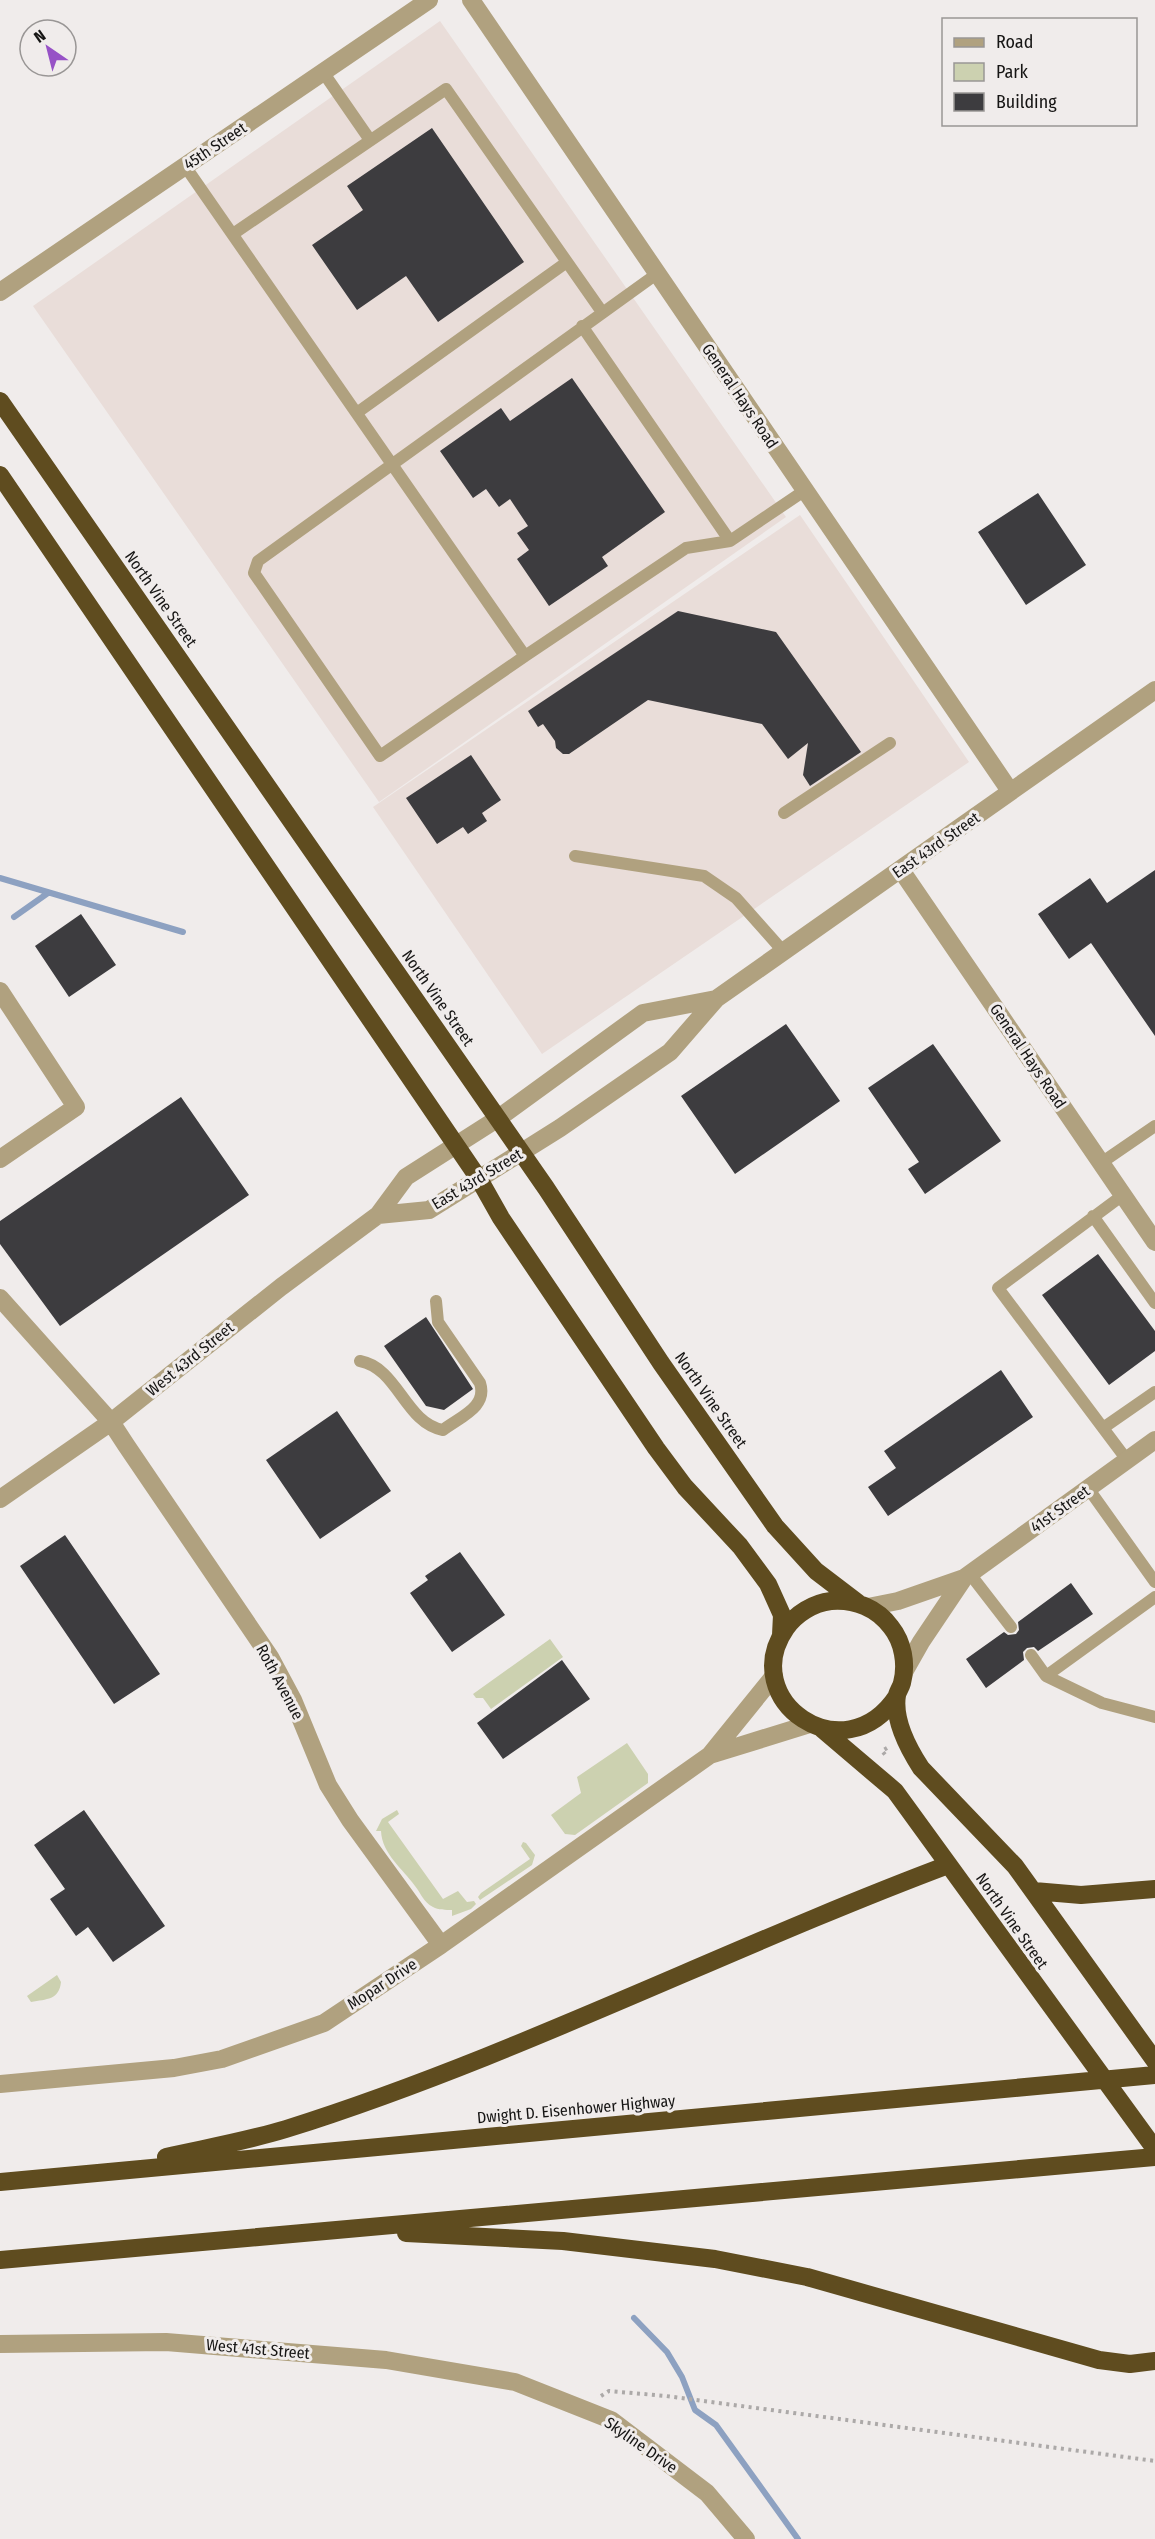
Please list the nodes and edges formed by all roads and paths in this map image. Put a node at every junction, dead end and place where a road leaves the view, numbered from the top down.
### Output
1 (429, 0) edge
2 (471, 0) edge
3 (323, 72) junction
4 (370, 140) junction
5 (185, 166) junction
6 (233, 234) junction
7 (567, 262) junction
8 (658, 273) junction
9 (0, 292) edge
10 (602, 312) junction
11 (582, 326) junction
12 (0, 401) edge
13 (358, 412) junction
14 (392, 462) junction
15 (0, 475) edge
16 (804, 491) junction
17 (730, 541) junction
18 (525, 656) junction
19 (1155, 690) edge
20 (890, 743) dead end
21 (1010, 791) junction
22 (784, 813) dead end
23 (575, 856) dead end
24 (901, 870) junction
25 (783, 951) junction
26 (0, 991) edge
27 (716, 999) junction
28 (498, 1119) junction
29 (1155, 1125) edge
30 (456, 1145) junction
31 (521, 1153) junction
32 (0, 1159) edge
33 (1101, 1163) junction
34 (479, 1179) junction
35 (1123, 1195) junction
36 (378, 1215) junction
37 (1093, 1216) junction
38 (1155, 1242) edge
39 (0, 1298) edge
40 (436, 1301) dead end
41 (1155, 1302) edge
42 (360, 1361) dead end
43 (1155, 1392) edge
44 (111, 1422) junction
45 (1103, 1428) junction
46 (1155, 1440) edge
47 (1127, 1460) junction
48 (1088, 1488) junction
49 (0, 1499) edge
50 (967, 1576) junction
51 (1155, 1582) edge
52 (1155, 1597) edge
53 (863, 1605) junction
54 (1011, 1628) dead end
55 (781, 1635) junction
56 (1031, 1655) dead end
57 (904, 1672) junction
58 (774, 1676) junction
59 (1046, 1676) junction
60 (897, 1696) junction
61 (1155, 1716) edge
62 (816, 1727) junction
63 (710, 1755) junction
64 (948, 1865) junction
65 (1155, 1889) edge
66 (1034, 1891) junction
67 (441, 1945) junction
68 (1155, 2061) edge
69 (1155, 2075) edge
70 (0, 2084) edge
71 (1155, 2149) edge
72 (1155, 2157) edge
73 (103, 2172) junction
74 (0, 2182) edge
75 (341, 2229) junction
76 (0, 2260) edge
77 (0, 2343) edge
78 (1155, 2361) edge
79 (515, 2382) joint
80 (592, 2412) junction
81 (1155, 2461) edge
82 (746, 2539) edge

1 - 3 street, 45th Street
2 - 8 street, General Hays Road
3 - 4 lane
3 - 5 street, 45th Street
4 - 6 lane
4 - 7 lane
5 - 6 lane
5 - 9 street, 45th Street
6 - 13 lane
7 - 10 lane
7 - 13 lane
8 - 10 lane
8 - 16 street, General Hays Road
10 - 11 lane
11 - 14 lane
11 - 17 lane
12 - 28 highway, North Vine Street
13 - 14 lane
14 - 18 lane
14 - 18 lane
15 - 30 highway
16 - 17 lane
16 - 21 street, General Hays Road
17 - 18 lane
19 - 21 street, East 43rd Street
20 - 22 lane
21 - 24 street, East 43rd Street
23 - 25 lane
24 - 25 street, East 43rd Street
24 - 33 street, General Hays Road
25 - 27 street, East 43rd Street
26 - 32 street
27 - 28 street, East 43rd Street
27 - 31 street, East 43rd Street
28 - 30 street, East 43rd Street
28 - 31 highway, North Vine Street
29 - 33 lane
30 - 34 highway
30 - 36 street, East 43rd Street
31 - 34 street, East 43rd Street
31 - 53 highway, North Vine Street
33 - 35 street, General Hays Road
34 - 36 street, East 43rd Street
34 - 55 highway
35 - 37 lane
35 - 38 street, General Hays Road
36 - 44 street, West 43rd Street
37 - 41 lane
37 - 45 lane
39 - 44 street, Roth Avenue
40 - 42 lane
43 - 45 lane
44 - 49 street, West 43rd Street
44 - 67 street, Roth Avenue
45 - 47 lane
46 - 47 street, 41st Street
47 - 48 street, 41st Street
48 - 50 street, 41st Street
48 - 51 lane
50 - 53 street, 41st Street
50 - 54 lane
50 - 57 street, 41st Street
52 - 59 lane
53 - 55 highway
53 - 57 highway
55 - 58 highway
56 - 59 lane
57 - 60 highway
58 - 62 highway
58 - 63 street, Mopar Drive
59 - 61 lane
60 - 62 highway
60 - 66 highway, North Vine Street
62 - 63 street, Mopar Drive
62 - 64 highway, North Vine Street
63 - 67 street, Mopar Drive
64 - 71 highway, North Vine Street
64 - 73 highway
65 - 66 highway
66 - 68 highway, North Vine Street
67 - 70 street, Mopar Drive
69 - 73 highway, Dwight D. Eisenhower Highway
72 - 75 highway
73 - 74 highway, Dwight D. Eisenhower Highway
75 - 76 highway
75 - 78 highway
77 - 79 street, West 41st Street
79 - 80 street, Skyline Drive
80 - 81 path
80 - 82 street, Skyline Drive

